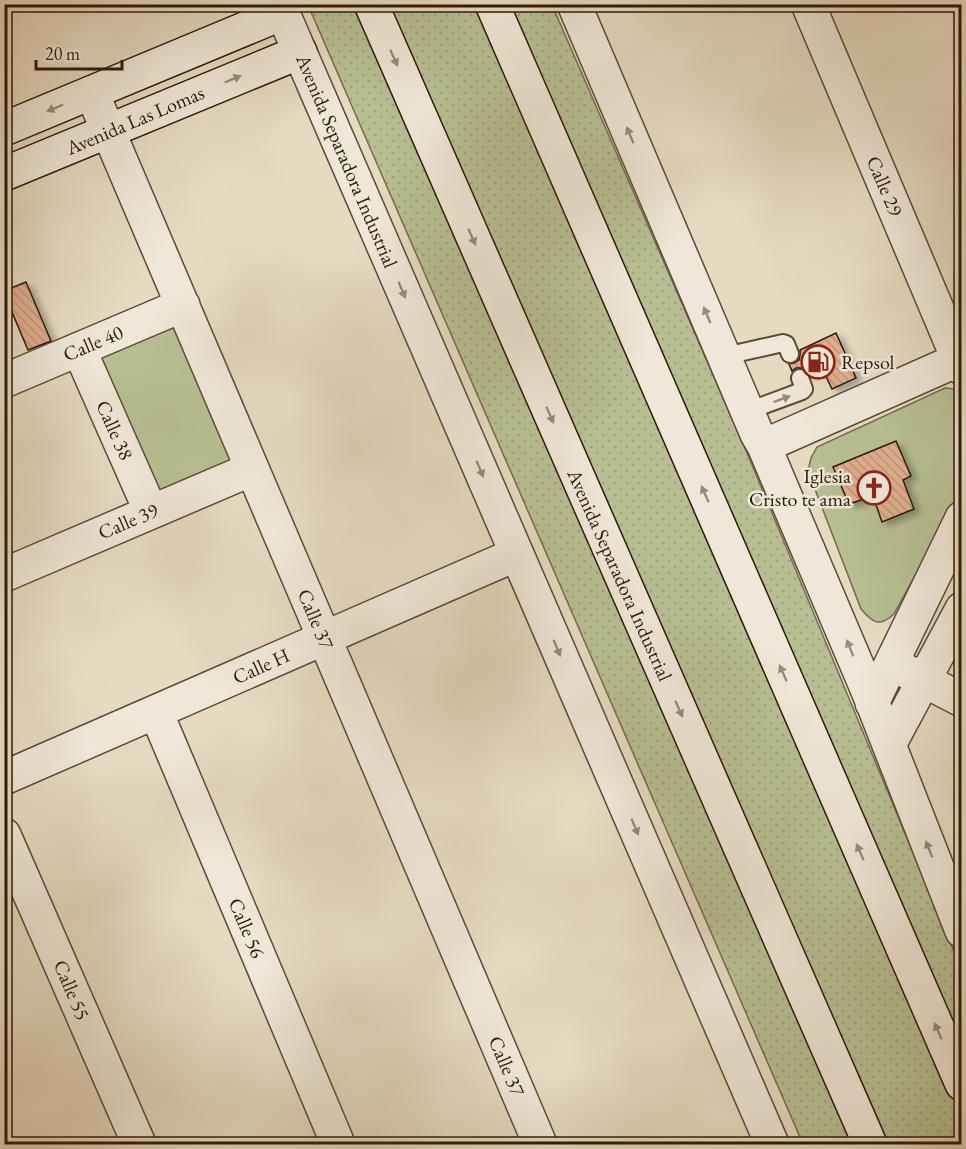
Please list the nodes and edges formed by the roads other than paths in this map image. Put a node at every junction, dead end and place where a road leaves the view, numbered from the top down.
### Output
1 (371, 4) edge
2 (492, 4) edge
3 (574, 4) edge
4 (808, 4) edge
5 (281, 9) edge
6 (300, 52) junction
7 (92, 93) junction
8 (4, 129) edge
9 (108, 131) junction
10 (4, 174) edge
11 (183, 305) junction
12 (79, 349) junction
13 (790, 354) dead end
14 (724, 356) junction
15 (960, 362) edge
16 (800, 378) dead end
17 (4, 381) edge
18 (748, 411) junction
19 (764, 446) junction
20 (252, 469) junction
21 (151, 512) junction
22 (962, 518) edge
23 (517, 554) junction
24 (4, 575) edge
25 (962, 609) edge
26 (325, 638) junction
27 (892, 663) junction
28 (924, 680) junction
29 (962, 700) edge
30 (872, 703) junction
31 (156, 712) junction
32 (889, 745) junction
33 (4, 778) edge
34 (4, 836) edge
35 (958, 915) edge
36 (962, 1084) edge
37 (139, 1144) edge
38 (338, 1144) edge
39 (540, 1144) edge
40 (772, 1144) edge
41 (870, 1144) edge

1 -> 41 street, Avenida Separadora Industrial
36 -> 2 street
14 -> 3 street
4 - 15 street, Calle 29
5 - 6 street, Avenida Separadora Industrial
5 - 7 street, Avenida Las Lomas
9 -> 6 street, Avenida Las Lomas
6 -> 23 street, Avenida Separadora Industrial
7 -> 8 street, Avenida Las Lomas
7 - 9 street, Calle 37
9 - 10 street, Avenida Las Lomas
9 - 11 street, Calle 37
11 - 12 street, Calle 40
11 - 20 street, Calle 37
12 - 17 street, Calle 40
12 - 21 street, Calle 38
13 - 14 lane
14 - 18 street
15 - 19 street
18 -> 16 lane
18 - 19 street
30 -> 19 street
20 - 21 street, Calle 39
20 - 26 street, Calle 37
21 - 24 street, Calle 39
22 - 27 street
23 - 26 street, Calle H
23 -> 40 street, Avenida Separadora Industrial
25 - 28 street
26 - 31 street, Calle H
26 - 39 street, Calle 37
27 - 28 street
27 - 30 street
28 - 29 street
28 - 32 street
30 - 32 street
31 - 33 street, Calle H
31 - 38 street, Calle 56
35 -> 32 street
34 - 37 street, Calle 55

